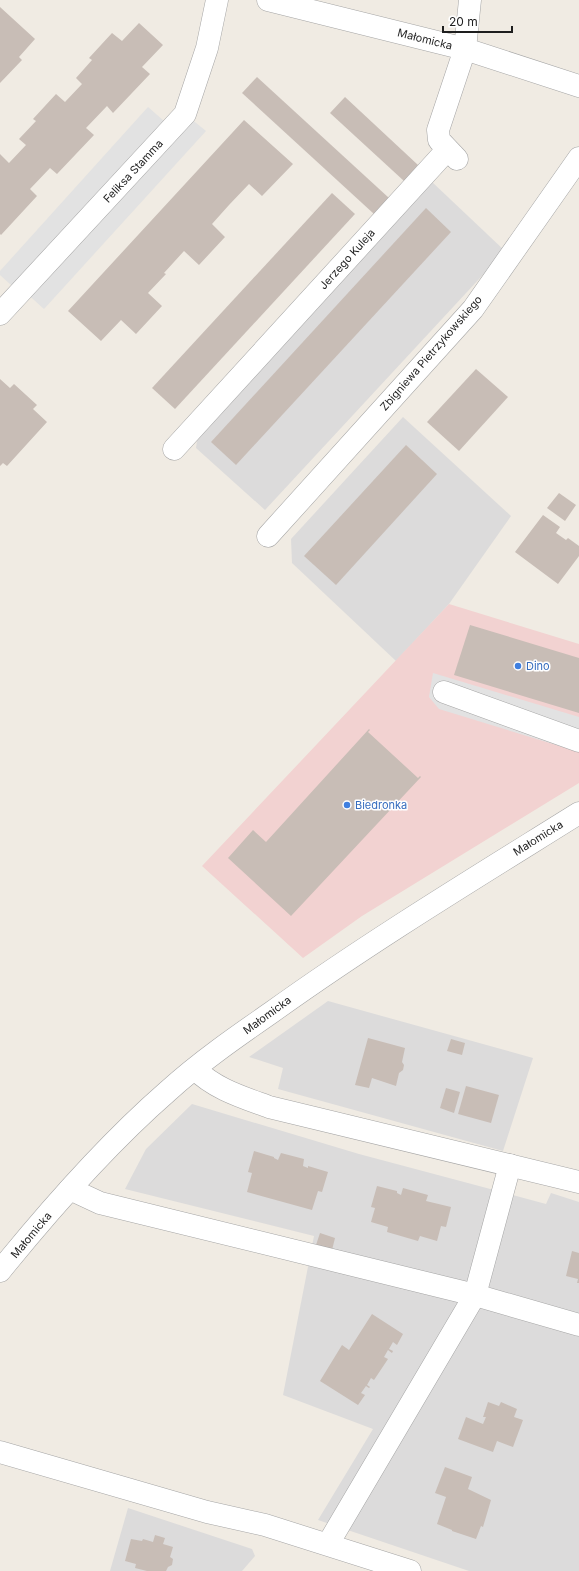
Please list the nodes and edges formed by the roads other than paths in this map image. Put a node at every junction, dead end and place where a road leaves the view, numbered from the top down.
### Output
1 (217, 0) edge
2 (268, 0) edge
3 (470, 0) edge
4 (465, 49) junction
5 (579, 86) edge
6 (579, 158) edge
7 (0, 314) edge
8 (174, 449) dead end
9 (268, 536) dead end
10 (444, 692) dead end
11 (579, 741) edge
12 (579, 813) edge
13 (195, 1069) junction
14 (510, 1165) junction
15 (579, 1182) edge
16 (70, 1189) junction
17 (0, 1271) edge
18 (475, 1295) junction
19 (579, 1325) edge
20 (0, 1452) edge
21 (328, 1544) junction
22 (410, 1571) edge

1 - 7 street, Feliksa Stamma
2 - 4 street, Małomicka
3 - 4 street, Jerzego Kuleja
4 - 5 street, Małomicka
4 - 8 street, Jerzego Kuleja
6 - 9 street, Zbigniewa Pietrzykowskiego
10 - 11 street
12 - 13 street, Małomicka
13 - 14 street
13 - 16 street, Małomicka
14 - 15 street
14 - 18 street
16 - 17 street, Małomicka
16 - 18 street
18 - 19 street
18 - 21 street
20 - 21 street
21 - 22 street

